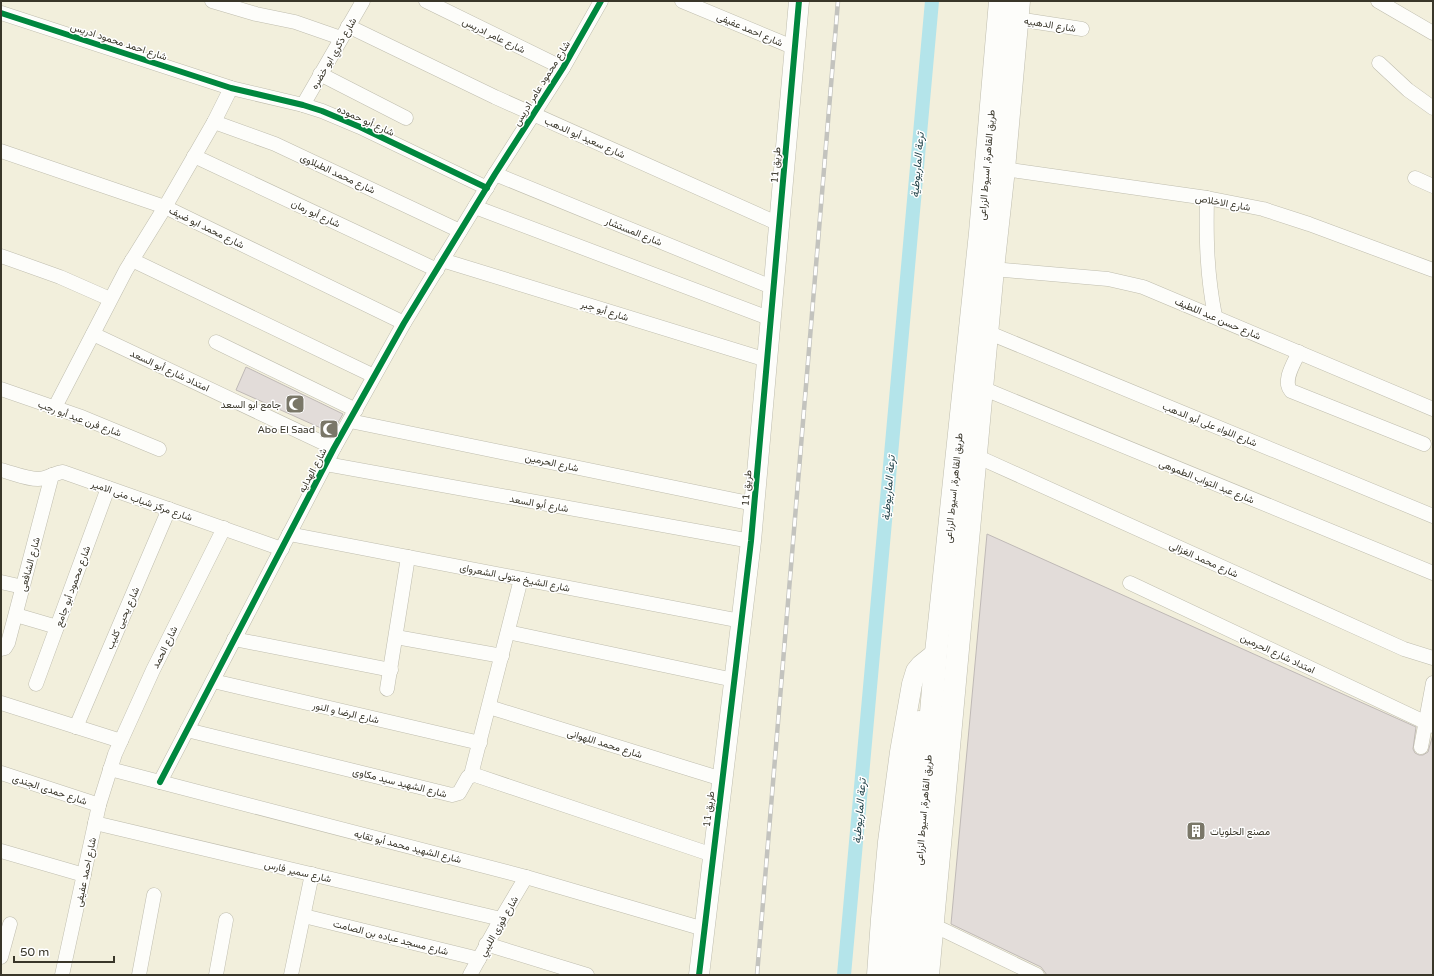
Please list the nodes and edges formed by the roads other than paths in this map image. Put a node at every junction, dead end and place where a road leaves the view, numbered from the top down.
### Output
1 (212, 1) edge
2 (363, 1) edge
3 (426, 1) edge
4 (601, 1) edge
5 (682, 1) edge
6 (799, 1) edge
7 (1000, 1) edge
8 (1378, 1) edge
9 (1018, 10) edge
10 (1, 14) edge
11 (1082, 29) dead end
12 (344, 32) junction
13 (1433, 33) edge
14 (795, 48) junction
15 (1379, 63) dead end
16 (563, 68) junction
17 (320, 74) junction
18 (231, 88) junction
19 (302, 105) junction
20 (1433, 108) edge
21 (534, 114) junction
22 (406, 118) dead end
23 (214, 122) junction
24 (1, 151) edge
25 (194, 156) junction
26 (1004, 169) junction
27 (495, 174) junction
28 (1415, 178) dead end
29 (1433, 186) edge
30 (487, 188) junction
31 (1207, 198) junction
32 (165, 207) junction
33 (475, 207) junction
34 (779, 224) junction
35 (460, 231) junction
36 (1, 256) edge
37 (132, 260) junction
38 (439, 265) junction
39 (993, 269) junction
40 (1433, 270) edge
41 (774, 288) junction
42 (110, 299) junction
43 (1215, 316) junction
44 (771, 319) junction
45 (404, 323) junction
46 (987, 332) junction
47 (92, 334) junction
48 (216, 342) dead end
49 (1299, 352) junction
50 (767, 360) junction
51 (374, 376) junction
52 (982, 388) junction
53 (1, 389) edge
54 (54, 407) junction
55 (1433, 409) edge
56 (353, 415) junction
57 (1424, 444) dead end
58 (334, 448) junction
59 (159, 449) dead end
60 (976, 456) junction
61 (326, 464) junction
62 (1, 470) edge
63 (52, 475) junction
64 (108, 488) junction
65 (754, 504) junction
66 (169, 509) junction
67 (1433, 516) edge
68 (224, 528) junction
69 (290, 534) junction
70 (751, 541) junction
71 (282, 549) junction
72 (408, 557) junction
73 (1433, 573) edge
74 (522, 579) junction
75 (1, 582) edge
76 (1130, 583) dead end
77 (23, 587) junction
78 (16, 615) junction
79 (741, 621) junction
80 (57, 627) junction
81 (508, 632) junction
82 (396, 637) junction
83 (234, 639) junction
84 (1, 649) edge
85 (936, 653) junction
86 (502, 656) junction
87 (1433, 658) edge
88 (390, 670) junction
89 (734, 680) junction
90 (213, 681) junction
91 (36, 684) dead end
92 (1433, 684) edge
93 (387, 689) dead end
94 (933, 700) junction
95 (1, 703) edge
96 (489, 707) junction
97 (1429, 724) edge
98 (76, 727) junction
99 (187, 730) junction
100 (121, 741) junction
101 (480, 742) junction
102 (1421, 747) dead end
103 (110, 769) junction
104 (1, 773) edge
105 (471, 775) junction
106 (722, 779) junction
107 (160, 782) junction
108 (99, 805) junction
109 (95, 823) junction
110 (1, 851) edge
111 (712, 855) junction
112 (312, 874) junction
113 (84, 875) junction
114 (526, 877) junction
115 (154, 895) dead end
116 (304, 916) junction
117 (501, 918) junction
118 (226, 920) dead end
119 (10, 924) dead end
120 (933, 925) junction
121 (704, 929) junction
122 (486, 944) junction
123 (1, 957) edge
124 (479, 959) junction
125 (62, 975) edge
126 (139, 975) edge
127 (216, 975) edge
128 (291, 975) edge
129 (470, 975) edge
130 (587, 975) edge
131 (698, 975) edge
132 (877, 975) edge
133 (892, 975) edge
134 (909, 975) edge
135 (928, 975) edge
136 (1037, 975) edge

1 - 12 street, شارع سعيد أبو الدهب
2 - 12 street, شارع ذكري ابو خضره
3 - 16 street, شارع عامر ادريس
4 - 16 street, شارع محمود عامر ادريس
5 - 14 street, شارع احمد عفيفى
6 - 14 street, طريق 11
7 - 85 highway, طريق القاهرة, اسيوط الزراعى
8 - 13 street
9 - 11 street, شارع الدهبيه
9 - 26 highway, طريق القاهرة, اسيوط الزراعى
10 - 18 street, شارع احمد محمود ادريس
12 - 17 street, شارع ذكري ابو خضره
12 - 21 street, شارع سعيد أبو الدهب
14 - 34 street, طريق 11
15 - 20 street
16 - 21 street, شارع محمود عامر ادريس
17 - 19 street, شارع ذكري ابو خضره
17 - 22 street
18 - 19 street, شارع أبو حموده
18 - 23 street
19 - 30 street, شارع أبو حموده
21 - 27 street, شارع محمود عامر ادريس
21 - 34 street, شارع سعيد أبو الدهب
23 - 25 street
23 - 35 street, شارع محمد الطبلاوى
24 - 32 street, شارع محمد ابو ضيف
25 - 32 street
25 - 38 street, شارع أبو رمان
26 - 31 street, شارع الاخلاص
26 - 39 highway, طريق القاهرة, اسيوط الزراعى
27 - 30 street, شارع الهدايه
27 - 41 street, شارع المستشار
28 - 29 street
30 - 33 street, شارع الهدايه
31 - 40 street, شارع الاخلاص
31 - 43 street
32 - 37 street
32 - 45 street, شارع محمد ابو ضيف
33 - 35 street, شارع الهدايه
33 - 44 street
34 - 41 street, طريق 11
35 - 38 street, شارع الهدايه
36 - 42 street
37 - 42 street
37 - 51 street
38 - 45 street, شارع الهدايه
38 - 50 street, شارع أبو جبر
39 - 43 street, شارع حسن عبد اللطيف
39 - 46 highway, طريق القاهرة, اسيوط الزراعى
41 - 44 street, طريق 11
42 - 47 street
43 - 49 street, شارع حسن عبد اللطيف
44 - 50 street, طريق 11
45 - 51 street, شارع الهدايه
46 - 52 highway, طريق القاهرة, اسيوط الزراعى
46 - 67 street, شارع اللواء على أبو الدهب
47 - 54 street
47 - 58 street, امتداد شارع أبو السعد
48 - 56 street, شارع الحرمين
49 - 55 street, شارع حسن عبد اللطيف
49 - 57 street
50 - 65 street, طريق 11
51 - 56 street, شارع الهدايه
52 - 60 highway, طريق القاهرة, اسيوط الزراعى
52 - 73 street, شارع عبد التواب الطموهى
53 - 54 street, شارع فرن عيد أبو رجب
54 - 59 street, شارع فرن عيد أبو رجب
56 - 58 street, شارع الهدايه
56 - 65 street, شارع الحرمين
58 - 61 street, شارع الهدايه
60 - 87 street, شارع محمد الغزالى
60 - 120 highway, طريق القاهرة, اسيوط الزراعى
61 - 69 street, شارع الهدايه
61 - 70 street, شارع أبو السعد
62 - 63 street, شارع مركز شباب منى الامير
63 - 64 street, شارع مركز شباب منى الامير
63 - 77 street, شارع الشافعى
64 - 66 street, شارع مركز شباب منى الامير
64 - 80 street, شارع محمود أبو جامع
65 - 70 street, طريق 11
66 - 68 street, شارع مركز شباب منى الامير
66 - 98 street, شارع يحيى كليب
68 - 71 street, شارع مركز شباب منى الامير
68 - 100 street, شارع الحمد
69 - 71 street, شارع الهدايه
69 - 72 street, شارع الشيخ متولى الشعرواى
70 - 79 street, طريق 11
71 - 83 street, شارع الهدايه
72 - 74 street, شارع الشيخ متولى الشعرواى
72 - 82 street
74 - 79 street, شارع الشيخ متولى الشعرواى
74 - 81 street
75 - 77 street
76 - 97 street, امتداد شارع الحرمين
77 - 78 street, شارع الشافعى
78 - 80 street
78 - 84 street, شارع الشافعى
79 - 89 street, طريق 11
80 - 91 street, شارع محمود أبو جامع
81 - 86 street
81 - 89 street
82 - 86 street
82 - 88 street
83 - 88 street
83 - 90 street, شارع الهدايه
85 - 94 highway, طريق القاهرة, اسيوط الزراعى
85 - 132 street
86 - 96 street
88 - 93 street
89 - 106 street, طريق 11
90 - 99 street, شارع الهدايه
90 - 101 street, شارع الرضا و النور
92 - 97 street
94 - 133 highway
94 - 134 highway, طريق القاهرة, اسيوط الزراعى
95 - 98 street
96 - 101 street
96 - 106 street, شارع محمد اللهوانى
97 - 102 street
98 - 100 street
99 - 105 street, شارع الشهيد سيد مكاوى
99 - 107 street, شارع الهدايه
100 - 103 street, شارع الحمد
101 - 105 street
103 - 107 street, شارع الشهيد محمد أبو تقايه
103 - 108 street, شارع احمد عفيفى
104 - 108 street, شارع حمدى الجندى
105 - 111 street
106 - 111 street, طريق 11
107 - 114 street, شارع الشهيد محمد أبو تقايه
108 - 109 street, شارع احمد عفيفى
109 - 112 street, شارع سمير فارس
109 - 113 street, شارع احمد عفيفى
110 - 113 street
111 - 121 street, طريق 11
112 - 116 street
112 - 117 street, شارع سمير فارس
113 - 125 street, شارع احمد عفيفى
114 - 117 street, شارع فوزى الليبي
114 - 121 street, شارع الشهيد محمد أبو تقايه
115 - 126 street
116 - 124 street, شارع مسجد عباده بن الصامت
116 - 128 street
117 - 122 street, شارع فوزى الليبي
118 - 127 street
119 - 123 street
120 - 135 highway, طريق القاهرة, اسيوط الزراعى
120 - 136 street
121 - 131 street, طريق 11
122 - 124 street, شارع فوزى الليبي
122 - 130 street
124 - 129 street, شارع فوزى الليبي

